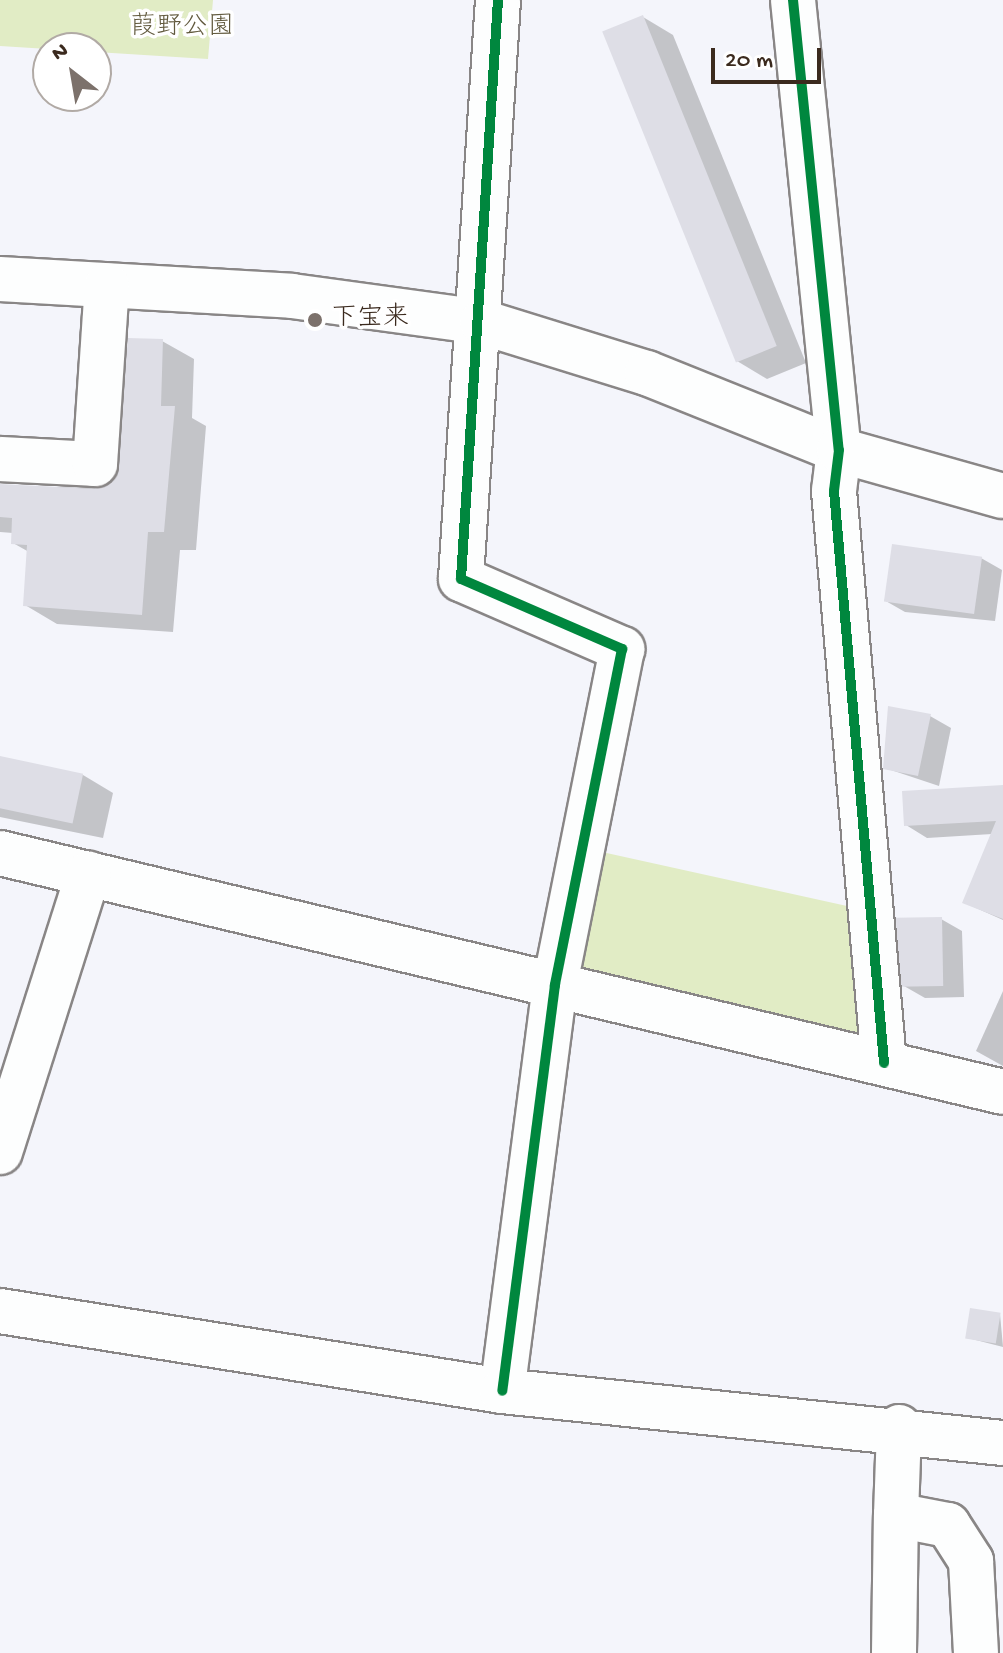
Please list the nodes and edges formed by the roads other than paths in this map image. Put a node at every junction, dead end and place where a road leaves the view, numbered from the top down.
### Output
1 (498, 0) edge
2 (793, 0) edge
3 (0, 279) edge
4 (107, 285) junction
5 (482, 322) junction
6 (839, 450) junction
7 (0, 459) edge
8 (1003, 496) edge
9 (0, 853) edge
10 (88, 874) junction
11 (555, 985) junction
12 (884, 1063) junction
13 (1003, 1092) edge
14 (0, 1152) edge
15 (0, 1311) edge
16 (502, 1391) junction
17 (899, 1427) junction
18 (1003, 1443) edge
19 (896, 1515) junction
20 (894, 1653) edge
21 (976, 1653) edge

1 - 5 street
2 - 6 street
3 - 4 street
4 - 5 street
4 - 7 street
5 - 6 street
5 - 11 street
6 - 8 street
6 - 12 street
9 - 10 street
10 - 11 street
10 - 14 street
11 - 12 street
11 - 16 street
12 - 13 street
15 - 16 street
16 - 17 street
17 - 18 street
17 - 19 street
19 - 20 street
19 - 21 street

